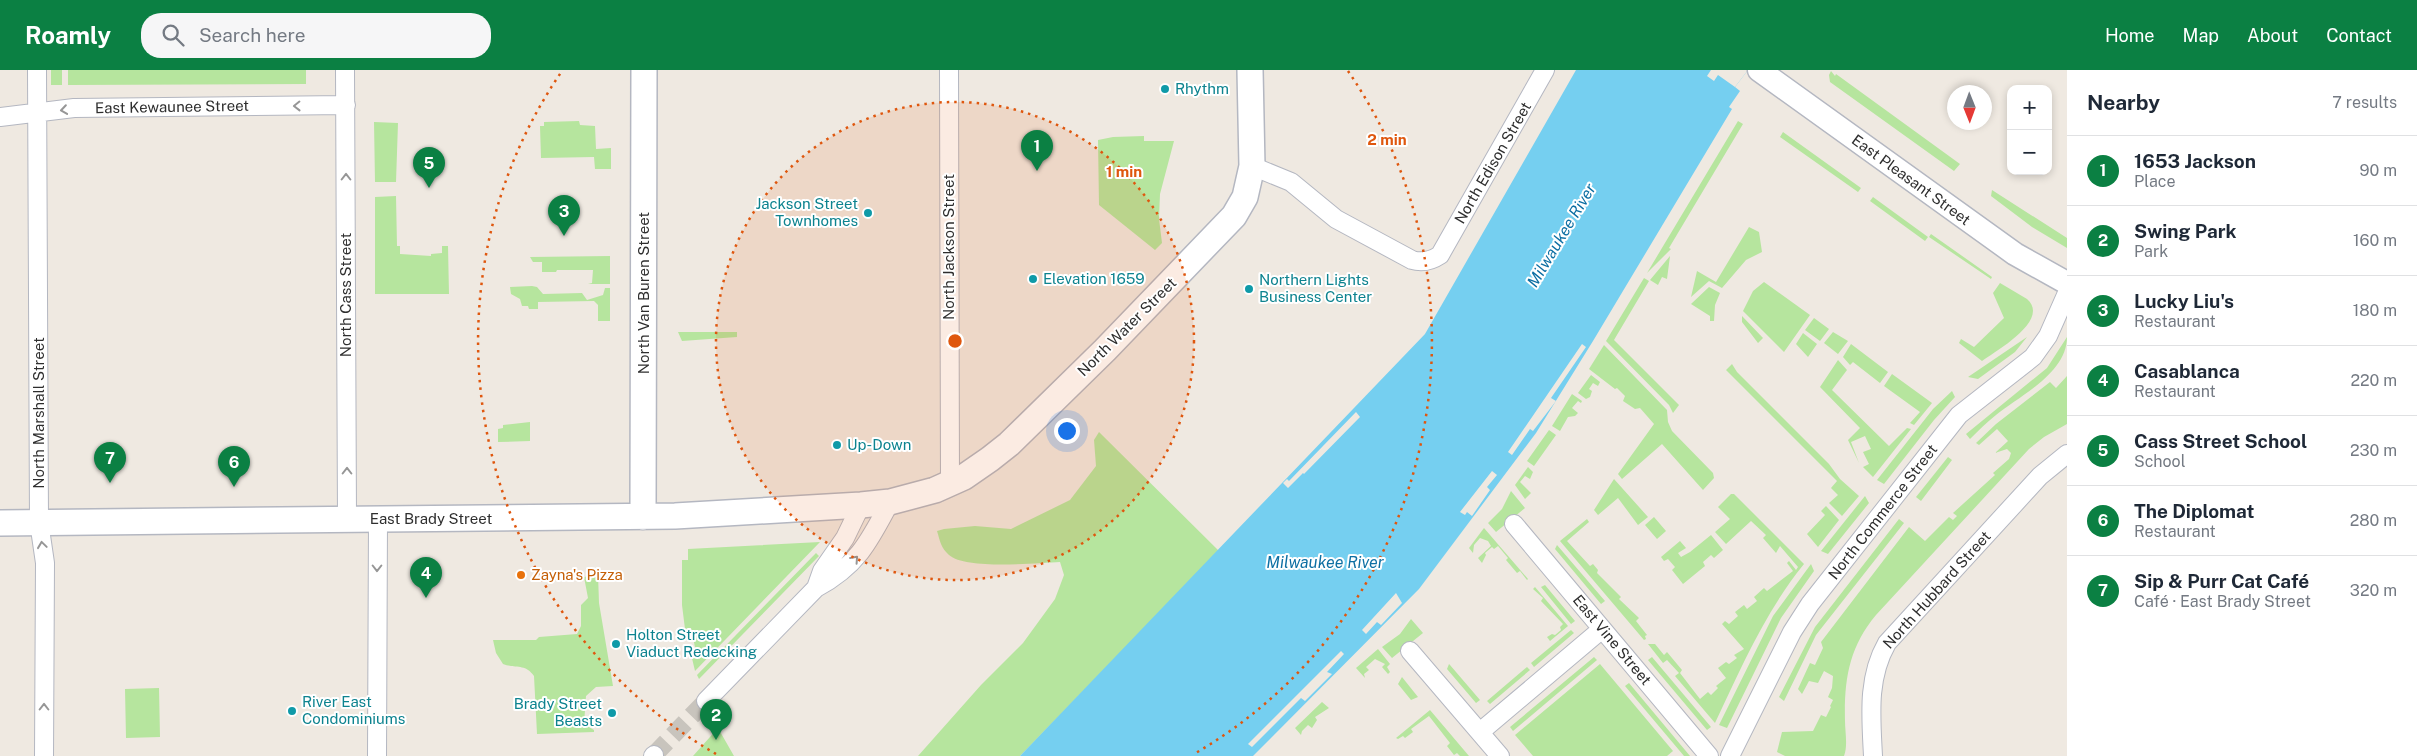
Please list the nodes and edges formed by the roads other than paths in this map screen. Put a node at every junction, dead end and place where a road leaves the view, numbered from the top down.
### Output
1 (37, 70) edge
2 (345, 70) edge
3 (644, 70) edge
4 (948, 70) edge
5 (1545, 70) edge
6 (1759, 70) edge
7 (1251, 71) edge
8 (346, 105) junction
9 (37, 113) junction
10 (0, 117) edge
11 (1252, 166) junction
12 (2067, 283) edge
13 (2067, 293) edge
14 (2067, 454) edge
15 (950, 484) junction
16 (890, 502) junction
17 (861, 506) junction
18 (643, 517) junction
19 (347, 519) junction
20 (378, 520) junction
21 (39, 522) junction
22 (0, 523) edge
23 (1514, 524) dead end
24 (816, 588) junction
25 (1602, 629) junction
26 (1410, 651) dead end
27 (706, 701) tunnel mouth
28 (1480, 732) junction
29 (44, 756) edge
30 (378, 756) edge
31 (1500, 756) edge
32 (1709, 756) edge
33 (1730, 756) edge
34 (1873, 756) edge

1 - 9 street, North Marshall Street
2 - 8 street, North Cass Street
3 - 18 main road, North Van Buren Street
4 - 15 street, North Jackson Street
5 - 11 street, North Edison Street
6 - 12 street, East Pleasant Street
7 - 11 main road, North Water Street
8 -> 9 street, East Kewaunee Street
19 -> 8 street, North Cass Street
9 - 10 street, East Kewaunee Street
9 - 21 street, North Marshall Street
11 - 15 main road, North Water Street
13 - 33 street, North Commerce Street
14 - 34 street, North Hubbard Street
15 - 16 main road, North Water Street
16 - 17 main road, North Water Street
24 -> 16 street
17 - 18 main road, East Brady Street
17 - 24 street
18 - 20 main road, East Brady Street
19 - 20 main road, East Brady Street
19 - 21 main road, East Brady Street
20 -> 30 street
21 - 22 main road, East Brady Street
29 -> 21 street, North Marshall Street
23 - 25 street, East Vine Street
24 - 27 street
25 - 28 street
25 - 32 street, East Vine Street
26 - 28 street
28 - 31 street

